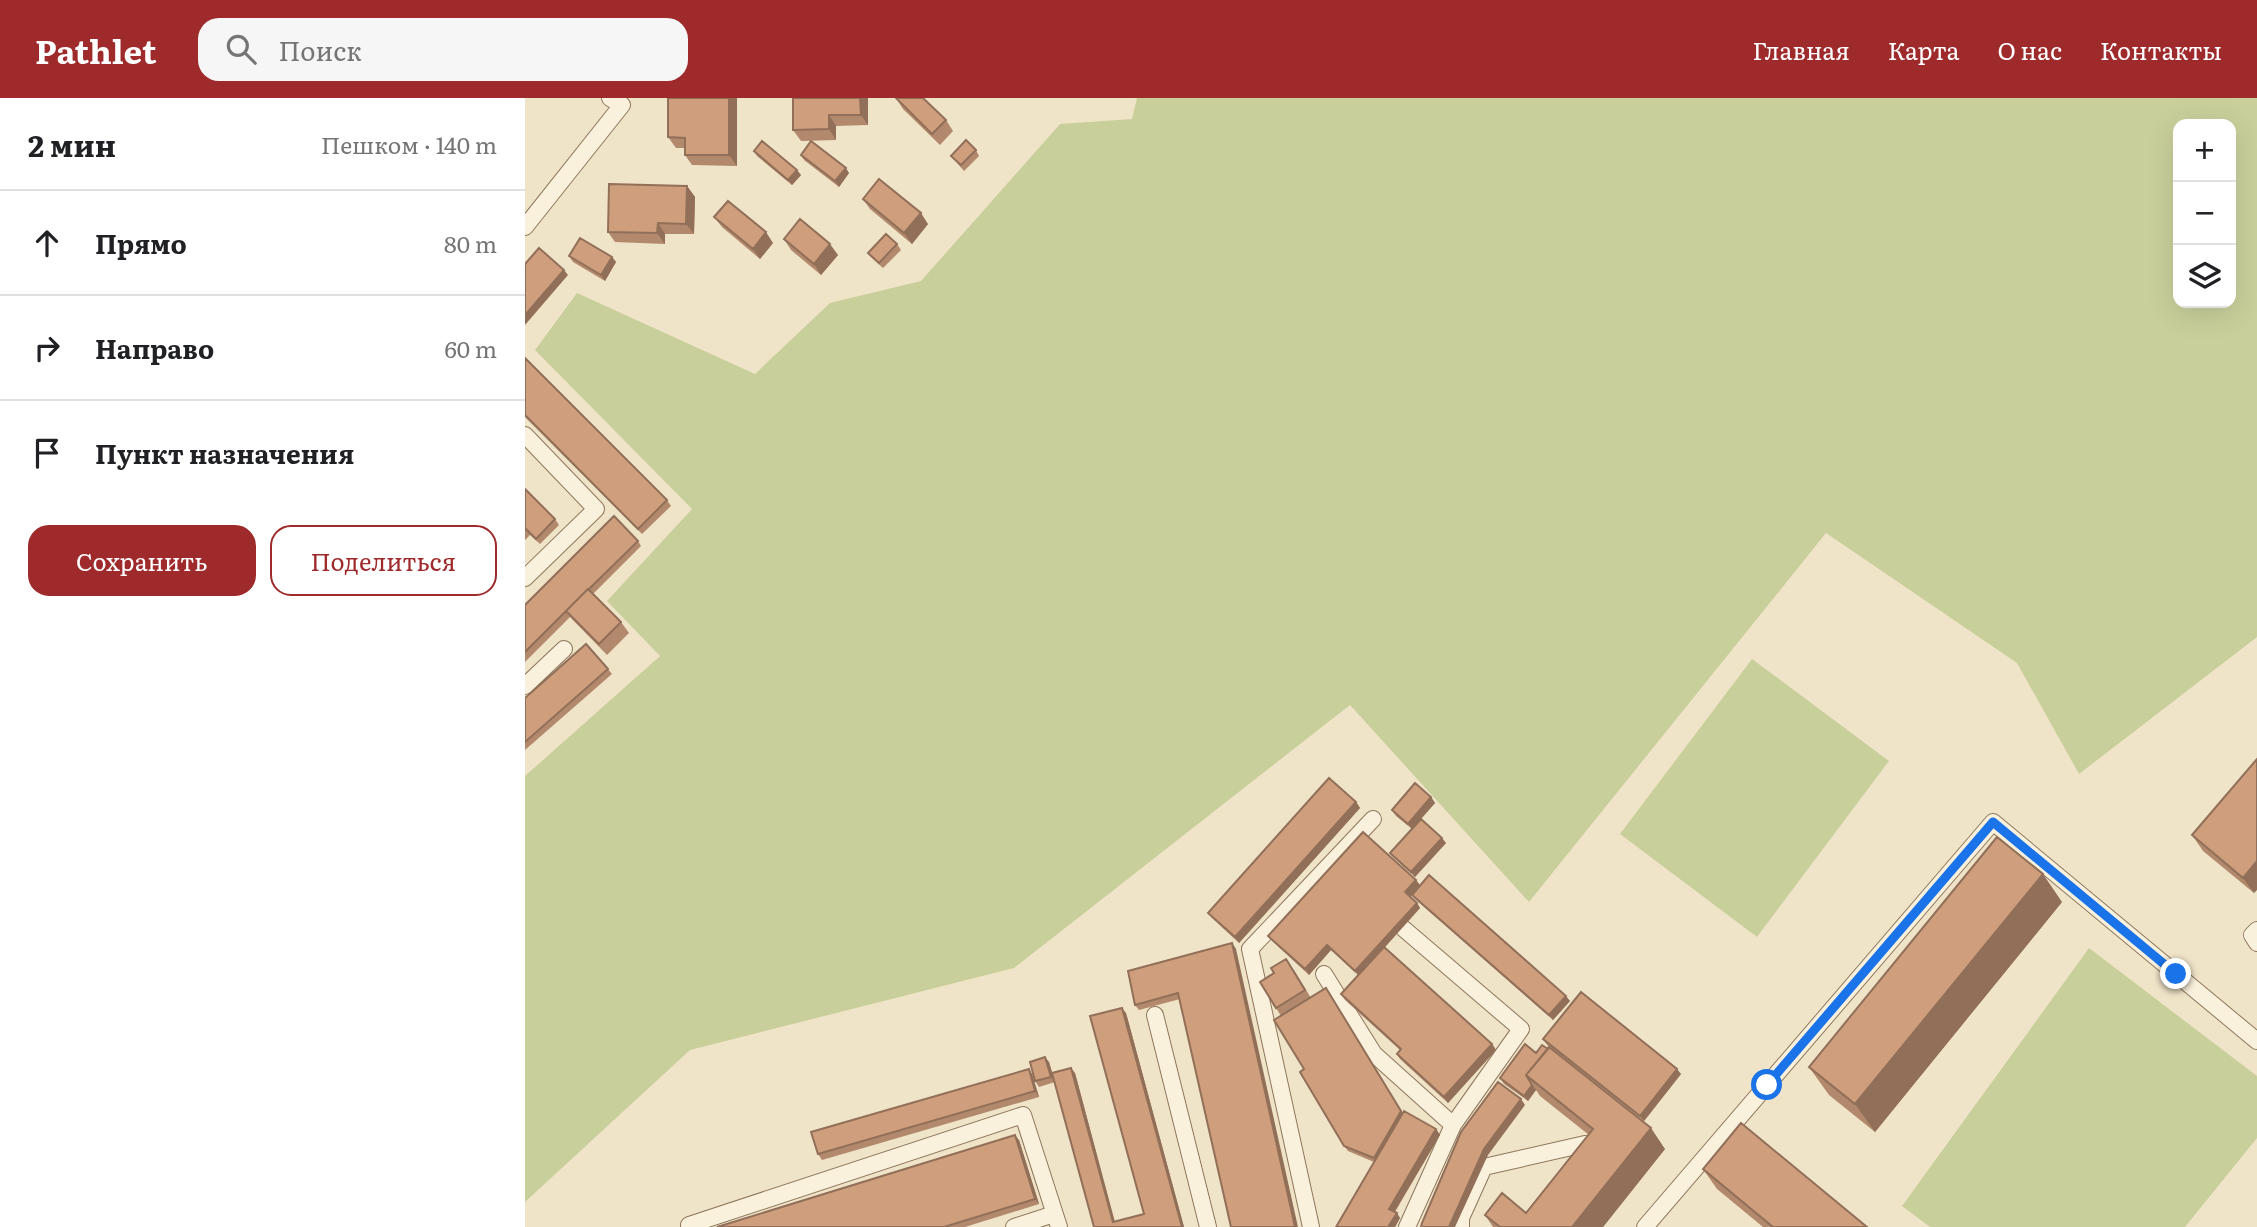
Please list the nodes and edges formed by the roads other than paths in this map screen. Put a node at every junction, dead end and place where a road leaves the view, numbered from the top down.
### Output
1 (610, 98) edge
2 (525, 227) edge
3 (525, 435) edge
4 (525, 578) edge
5 (563, 649) dead end
6 (525, 686) edge
7 (1373, 819) dead end
8 (1404, 929) edge
9 (2257, 930) edge
10 (2257, 943) edge
11 (1324, 974) dead end
12 (1155, 1015) dead end
13 (2257, 1041) edge
14 (1453, 1125) junction
15 (1585, 1144) edge
16 (1056, 1220) edge
17 (689, 1225) edge
18 (1014, 1227) edge
19 (1208, 1227) edge
20 (1311, 1227) edge
21 (1406, 1227) edge
22 (1461, 1227) edge
23 (1645, 1227) edge

1 - 2 lane
3 - 4 lane
5 - 6 lane
7 - 20 lane
8 - 14 lane
9 - 10 lane
11 - 14 lane
12 - 19 lane
13 - 23 lane
14 - 21 lane
15 - 22 lane
16 - 17 lane
16 - 18 lane

